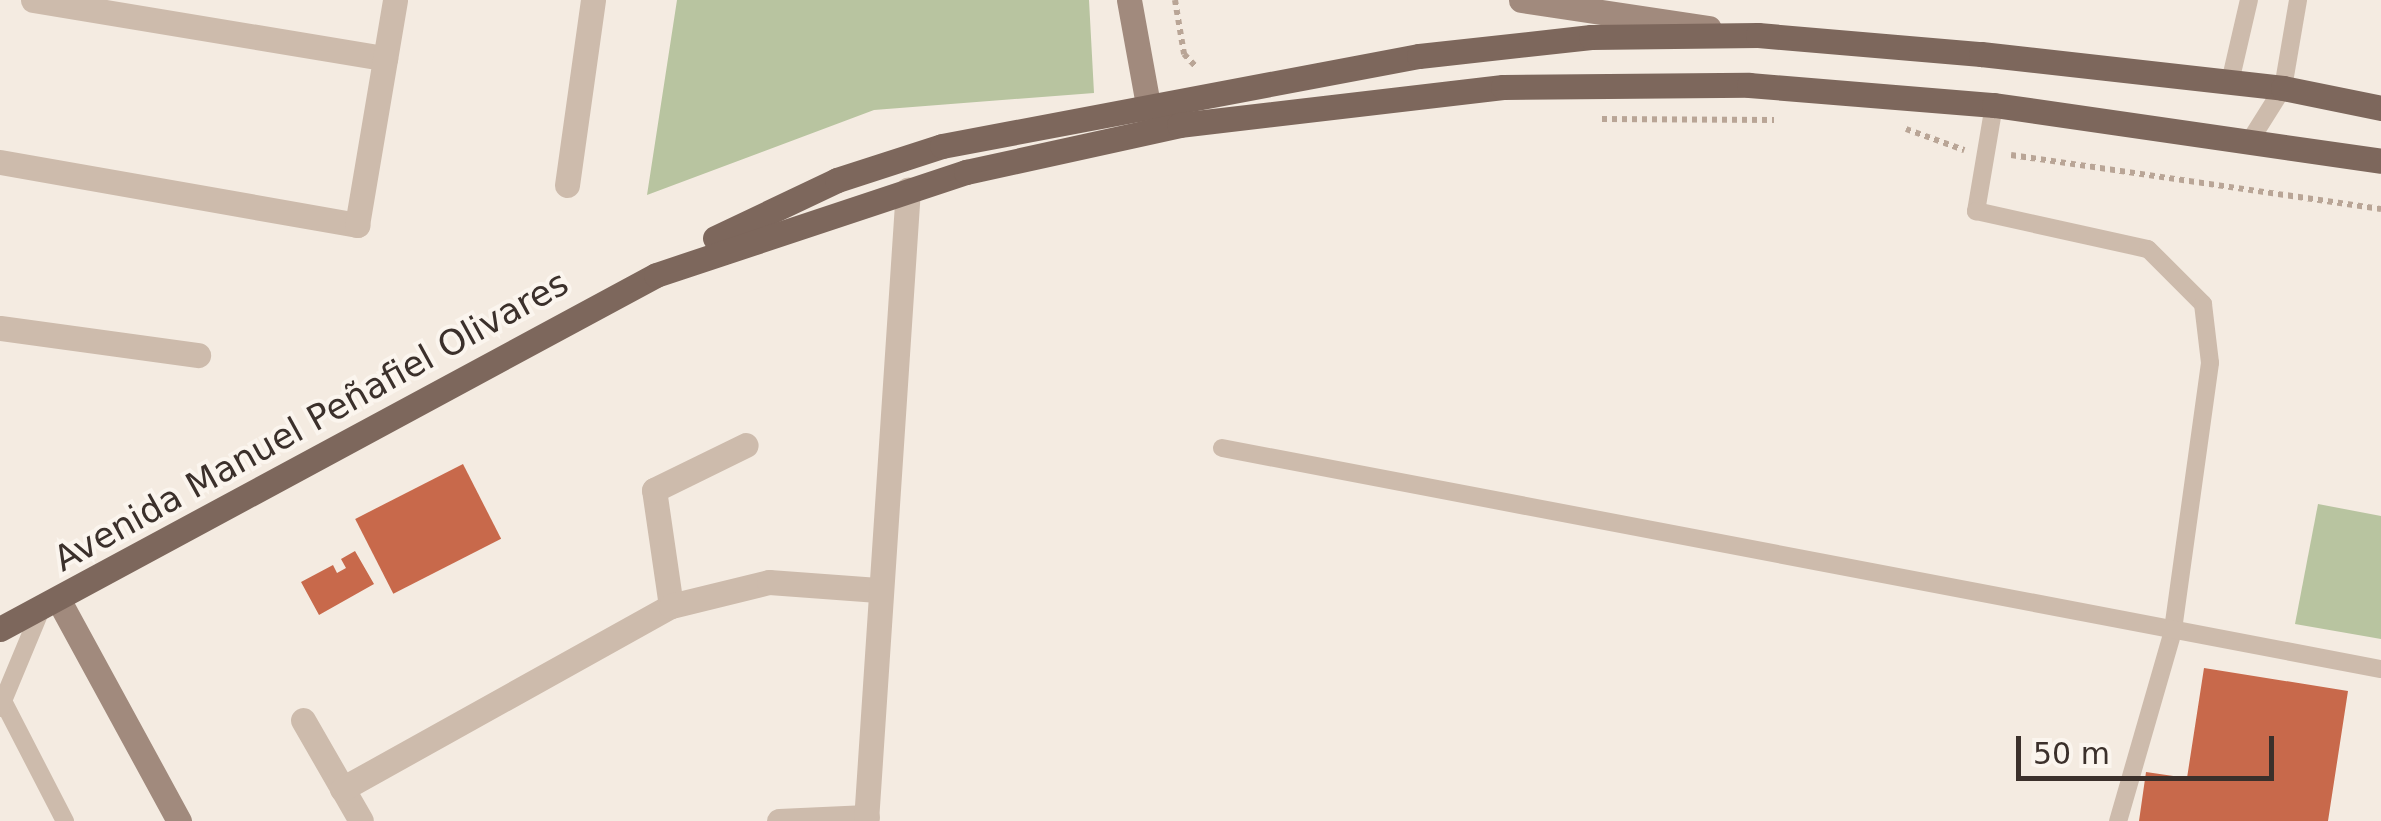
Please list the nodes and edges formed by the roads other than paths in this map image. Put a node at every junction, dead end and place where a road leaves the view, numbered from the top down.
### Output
1 (32, 0) edge
2 (395, 0) edge
3 (593, 0) edge
4 (1129, 0) edge
5 (1520, 0) edge
6 (2249, 0) edge
7 (2298, 0) edge
8 (1758, 35) junction
9 (385, 58) junction
10 (2230, 82) junction
11 (2283, 88) junction
12 (1994, 104) junction
13 (2381, 108) edge
14 (1150, 118) junction
15 (2251, 140) junction
16 (2381, 161) edge
17 (0, 162) edge
18 (567, 185) dead end
19 (908, 189) junction
20 (656, 275) junction
21 (0, 328) edge
22 (198, 356) dead end
23 (746, 445) dead end
24 (1222, 448) dead end
25 (878, 590) junction
26 (50, 603) junction
27 (672, 606) junction
28 (0, 629) edge
29 (2173, 631) junction
30 (2381, 670) edge
31 (2, 706) edge
32 (302, 720) dead end
33 (342, 790) junction
34 (866, 819) edge
35 (65, 821) edge
36 (179, 821) edge
37 (361, 821) edge
38 (779, 821) edge
39 (2118, 821) edge

1 - 9 street
2 - 9 street
3 - 18 street
4 - 14 main road
5 - 8 main road
6 - 10 lane
7 - 11 lane
8 - 10 main road, Avenida Manuel Peñafiel Olivares
8 - 14 main road, Avenida Manuel Peñafiel Olivares
9 - 17 street
10 - 11 main road, Avenida Manuel Peñafiel Olivares
11 - 13 main road, Avenida Manuel Peñafiel Olivares
11 - 15 lane
12 - 14 main road, Avenida Manuel Peñafiel Olivares
12 - 15 main road, Avenida Manuel Peñafiel Olivares
12 - 29 lane
14 - 19 main road, Avenida Manuel Peñafiel Olivares
14 - 20 main road, Avenida Manuel Peñafiel Olivares
15 - 16 main road, Avenida Manuel Peñafiel Olivares
19 - 20 main road, Avenida Manuel Peñafiel Olivares
19 - 25 street
20 - 26 main road, Avenida Manuel Peñafiel Olivares
21 - 22 street
23 - 27 street
24 - 29 lane
25 - 27 street
25 - 34 street
26 - 28 main road, Avenida Manuel Peñafiel Olivares
26 - 31 lane
26 - 36 main road
27 - 33 street
29 - 30 lane
29 - 39 lane
31 - 35 lane
32 - 33 street
33 - 37 street
34 - 38 street

